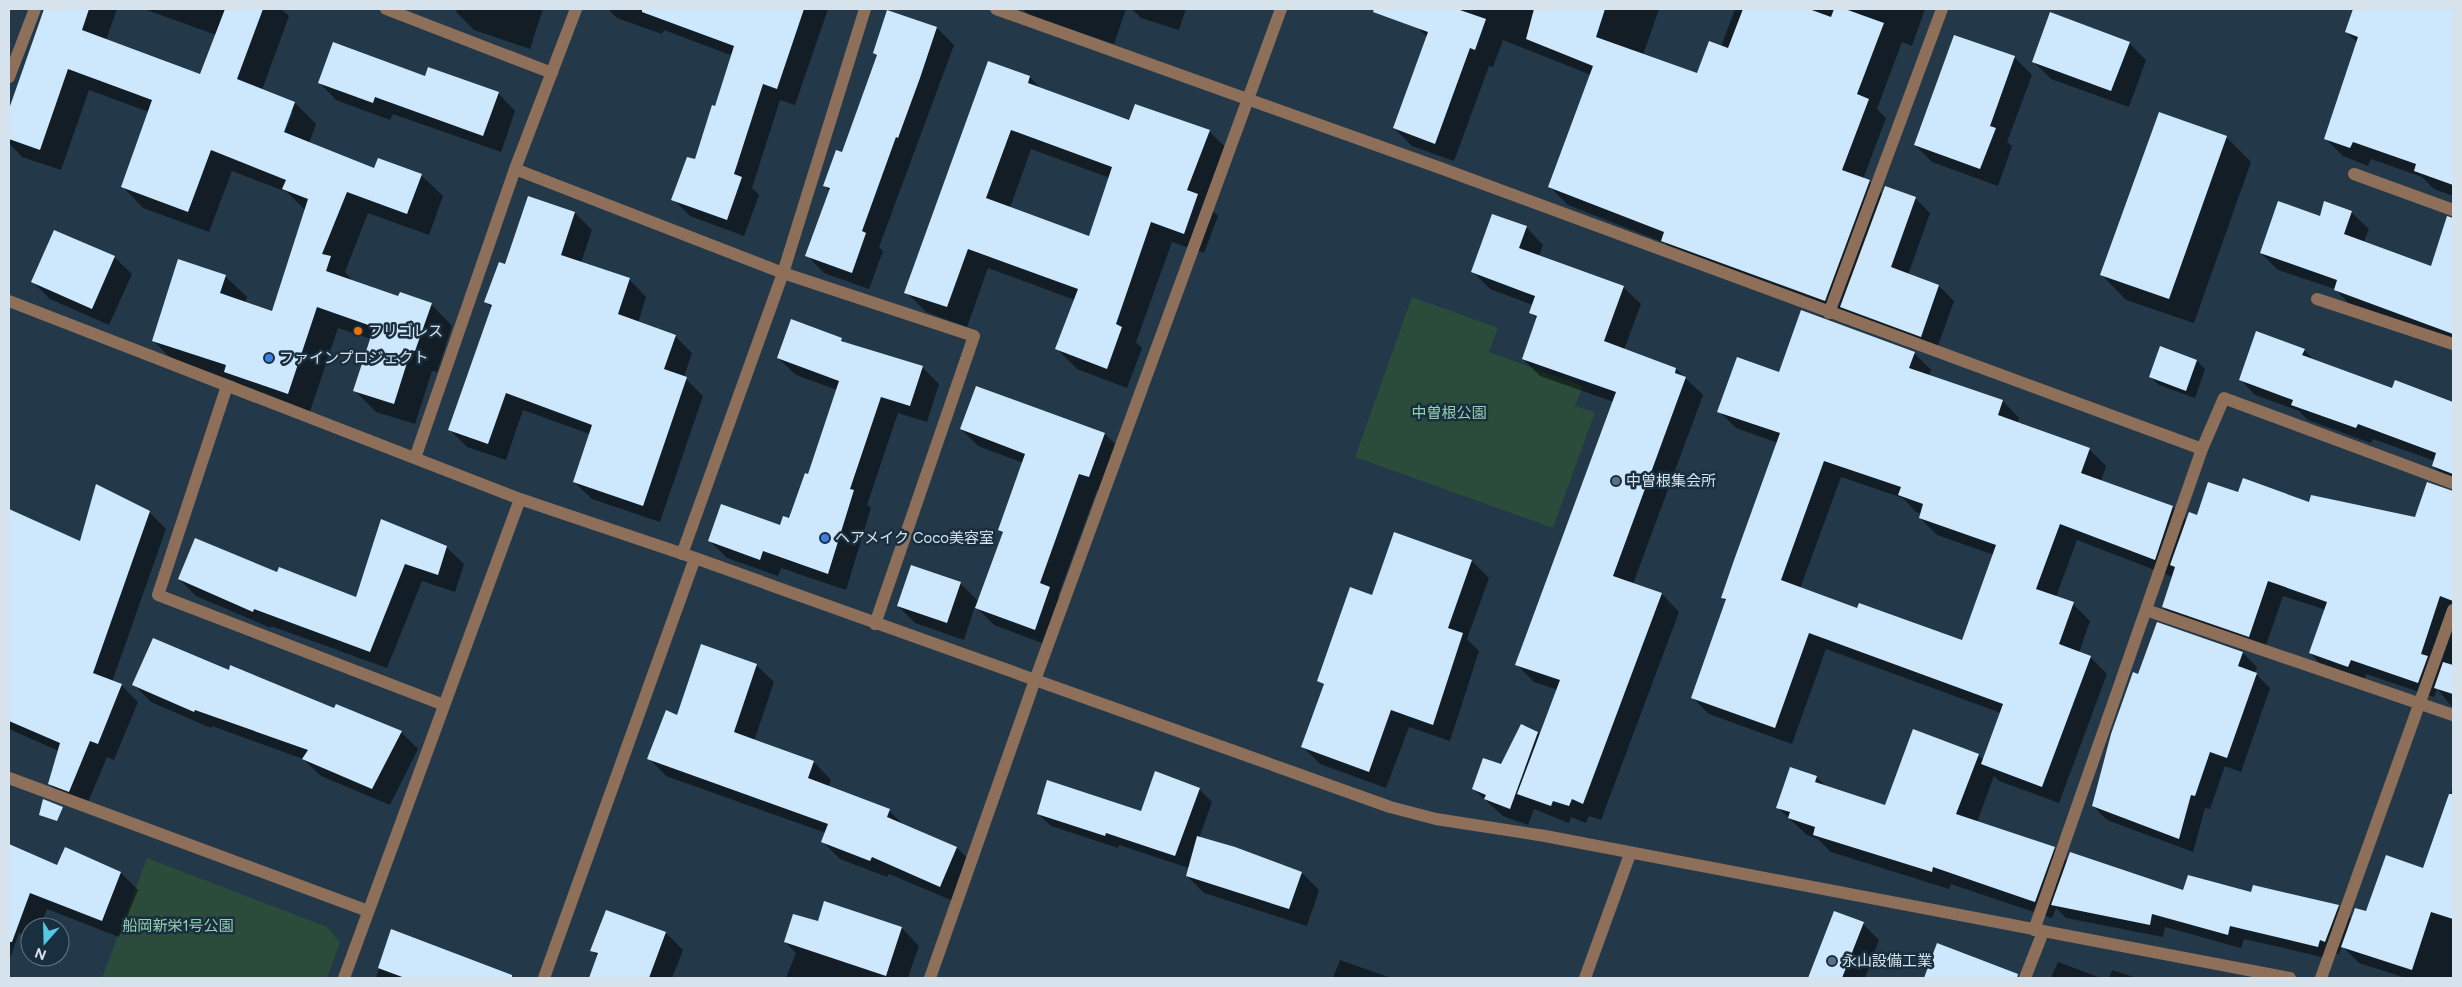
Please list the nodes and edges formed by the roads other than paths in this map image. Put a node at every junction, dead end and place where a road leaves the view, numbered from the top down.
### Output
1 (35, 9) edge
2 (386, 9) edge
3 (576, 9) edge
4 (865, 9) edge
5 (996, 9) edge
6 (1281, 9) edge
7 (1942, 9) edge
8 (552, 73) junction
9 (9, 76) edge
10 (1248, 100) junction
11 (515, 169) junction
12 (2354, 174) dead end
13 (2453, 210) edge
14 (783, 273) junction
15 (2317, 299) dead end
16 (9, 301) edge
17 (1829, 313) junction
18 (2453, 344) edge
19 (227, 386) junction
20 (2202, 449) junction
21 (415, 458) junction
22 (2453, 483) edge
23 (520, 499) junction
24 (682, 554) junction
25 (695, 558) junction
26 (2146, 610) junction
27 (2453, 610) edge
28 (875, 624) junction
29 (1035, 680) junction
30 (2420, 702) junction
31 (444, 705) junction
32 (2453, 715) edge
33 (9, 778) edge
34 (1630, 854) junction
35 (368, 911) junction
36 (2039, 931) junction
37 (2231, 973) edge
38 (344, 978) edge
39 (544, 978) edge
40 (930, 978) edge
41 (1585, 978) edge
42 (2025, 978) edge
43 (2290, 978) edge
44 (2321, 978) edge

1 - 9 street
2 - 8 street
3 - 8 street
4 - 14 street
5 - 10 street
6 - 10 street
7 - 17 street
8 - 11 street
10 - 17 street
10 - 29 street
11 - 14 street
11 - 21 street
12 - 13 street
14 - 24 street
14 - 28 street
15 - 18 street
16 - 19 street
17 - 20 street
19 - 21 street
19 - 31 street
20 - 22 street
20 - 26 street
21 - 23 street
23 - 24 street
23 - 31 street
24 - 25 street
25 - 28 street
25 - 39 street
26 - 30 street
26 - 36 street
27 - 30 street
28 - 29 street
29 - 34 street
29 - 40 street
30 - 32 street
30 - 44 street
31 - 35 street
33 - 35 street
34 - 36 street
34 - 41 street
35 - 38 street
36 - 37 street
36 - 42 street
37 - 43 street

